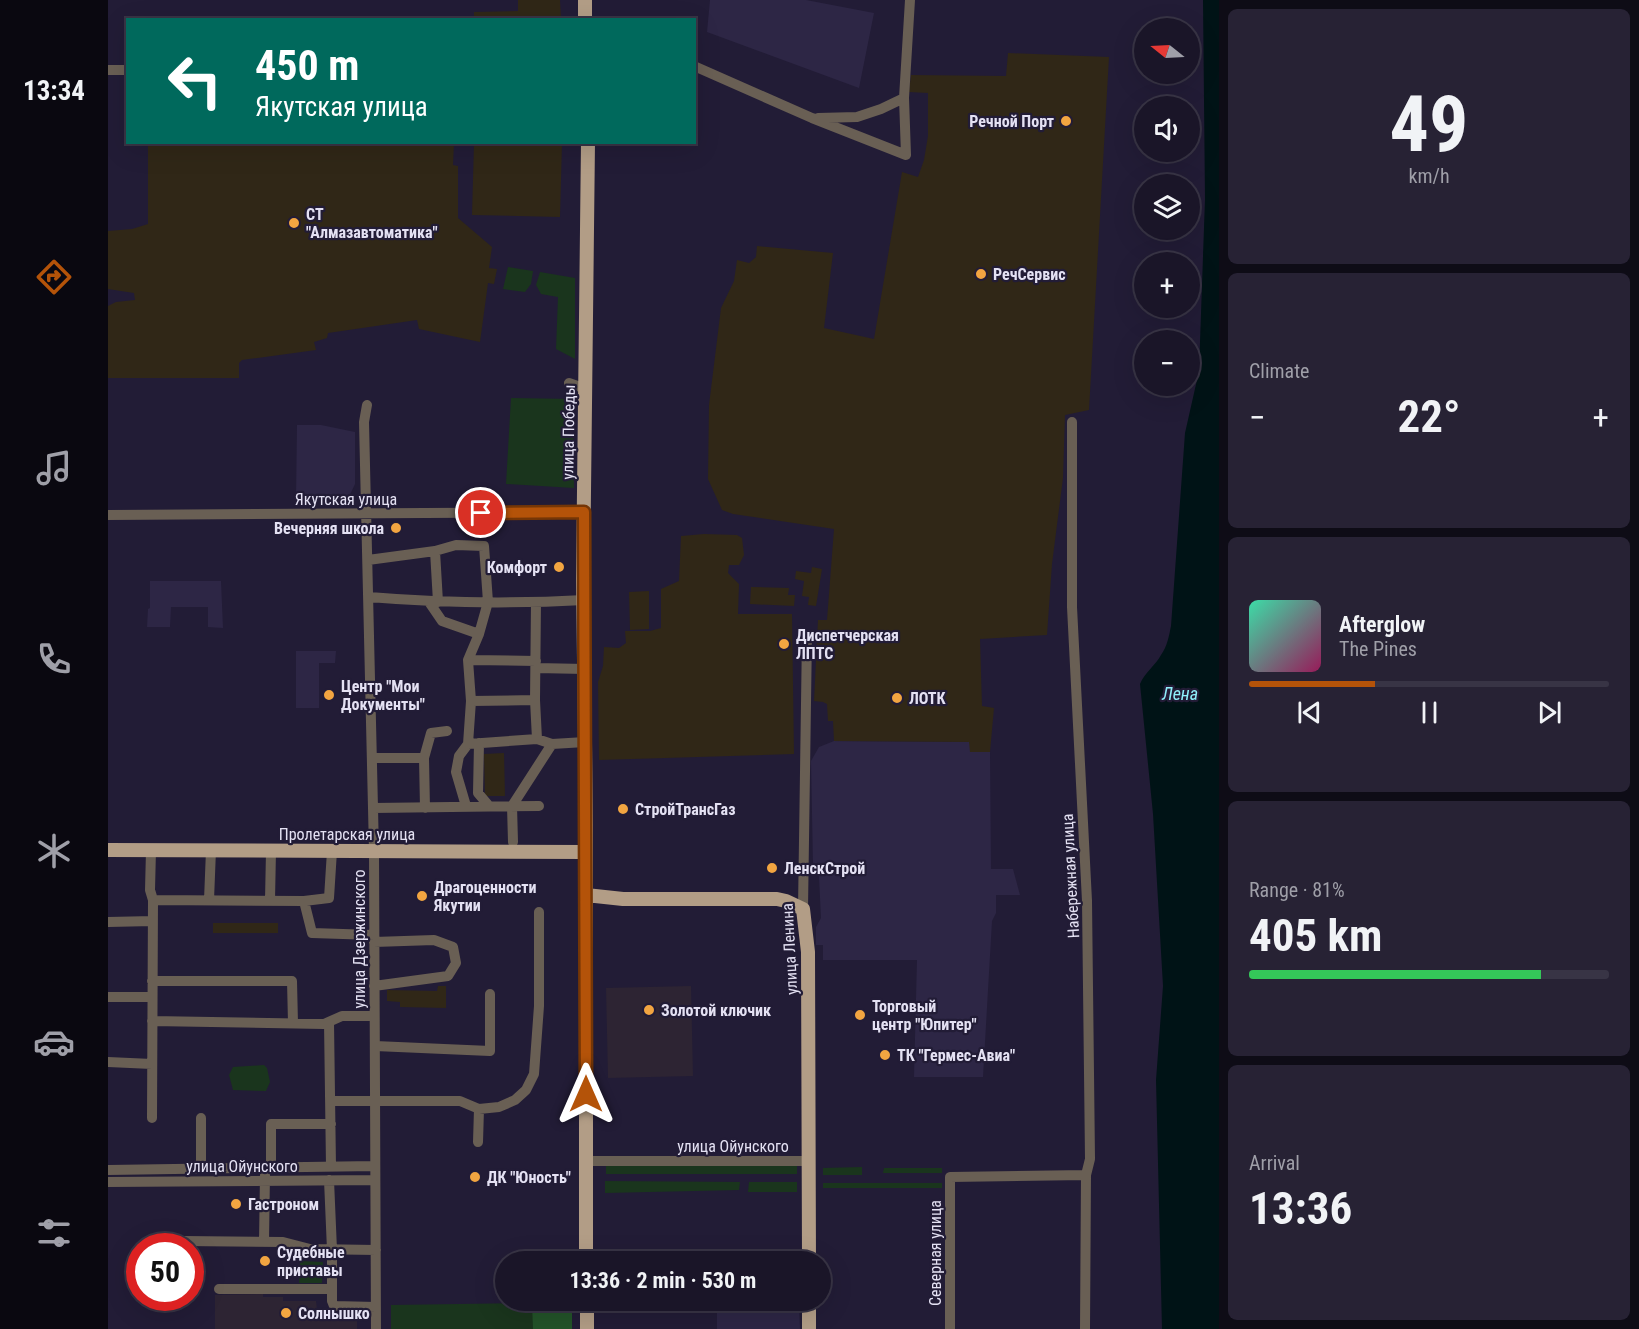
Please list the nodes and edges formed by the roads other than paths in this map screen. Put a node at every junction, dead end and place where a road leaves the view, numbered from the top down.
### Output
1 (585, 0) edge
2 (910, 0) edge
3 (587, 18) edge
4 (696, 67) edge
5 (108, 70) edge
6 (126, 70) edge
7 (904, 98) junction
8 (812, 118) junction
9 (588, 144) edge
10 (569, 382) dead end
11 (586, 389) junction
12 (367, 405) dead end
13 (1072, 422) dead end
14 (584, 512) junction
15 (108, 514) edge
16 (367, 514) junction
17 (435, 551) junction
18 (368, 560) junction
19 (369, 597) junction
20 (584, 600) junction
21 (433, 602) junction
22 (488, 602) junction
23 (536, 603) junction
24 (479, 634) junction
25 (807, 635) dead end
26 (468, 660) junction
27 (536, 664) junction
28 (585, 669) junction
29 (535, 700) junction
30 (471, 701) junction
31 (447, 731) dead end
32 (537, 739) junction
33 (585, 742) junction
34 (473, 743) junction
35 (552, 744) junction
36 (372, 758) junction
37 (424, 758) junction
38 (466, 806) junction
39 (489, 806) junction
40 (512, 806) junction
41 (539, 806) dead end
42 (373, 808) junction
43 (425, 808) junction
44 (513, 842) dead end
45 (108, 850) edge
46 (151, 850) junction
47 (211, 850) junction
48 (272, 851) junction
49 (332, 851) junction
50 (374, 851) junction
51 (586, 852) junction
52 (586, 895) junction
53 (153, 900) junction
54 (209, 900) junction
55 (270, 900) junction
56 (304, 901) junction
57 (803, 909) junction
58 (539, 912) dead end
59 (153, 921) junction
60 (108, 922) edge
61 (374, 939) junction
62 (152, 981) junction
63 (374, 986) junction
64 (490, 994) dead end
65 (108, 997) edge
66 (152, 997) junction
67 (374, 1016) junction
68 (152, 1022) junction
69 (329, 1022) junction
70 (294, 1023) junction
71 (375, 1046) junction
72 (108, 1062) edge
73 (152, 1064) junction
74 (375, 1100) junction
75 (330, 1101) junction
76 (479, 1109) junction
77 (152, 1118) dead end
78 (201, 1118) dead end
79 (331, 1124) junction
80 (478, 1142) dead end
81 (586, 1161) junction
82 (808, 1161) junction
83 (375, 1166) junction
84 (331, 1167) junction
85 (268, 1168) junction
86 (201, 1169) junction
87 (108, 1170) edge
88 (1086, 1175) junction
89 (329, 1180) junction
90 (375, 1180) junction
91 (265, 1181) junction
92 (108, 1182) edge
93 (204, 1241) edge
94 (264, 1242) junction
95 (332, 1250) junction
96 (376, 1250) junction
97 (586, 1251) edge
98 (809, 1251) edge
99 (219, 1289) dead end
100 (332, 1289) junction
101 (376, 1307) junction
102 (586, 1311) edge
103 (809, 1311) edge
104 (376, 1329) edge
105 (587, 1329) edge
106 (809, 1329) edge
107 (950, 1329) edge
108 (1085, 1329) edge

1 - 3 main road
2 - 7 street
4 - 8 street
5 - 6 street
7 - 8 street
7 - 8 street
9 - 11 main road, улица Победы
10 - 11 street
11 - 14 main road, улица Победы
12 - 16 street, улица Дзержинского
13 - 88 street, Набережная улица
14 - 16 street, Якутская улица
14 - 20 main road, улица Победы
15 - 16 street, Якутская улица
16 - 18 street, улица Дзержинского
17 - 18 street
17 - 21 street
17 - 22 street
18 - 19 street, улица Дзержинского
19 - 21 street
19 - 36 street, улица Дзержинского
20 - 23 street
20 - 28 main road, улица Победы
21 - 22 street
21 - 24 street
22 - 23 street
22 - 24 street
23 - 27 street
24 - 26 street
25 - 57 street, улица Ленина
26 - 27 street
26 - 30 street
27 - 28 street
27 - 29 street
28 - 33 main road, улица Победы
29 - 30 street
29 - 32 street
30 - 34 street
31 - 37 street
32 - 34 street
32 - 35 street
33 - 35 street
33 - 51 main road, улица Победы
34 - 38 street
34 - 39 street
35 - 40 street
36 - 37 street
36 - 42 street, улица Дзержинского
37 - 43 street
38 - 39 street
38 - 43 street
39 - 40 street
40 - 41 street
40 - 44 street
42 - 43 street
42 - 50 street, улица Дзержинского
45 - 46 main road, Пролетарская улица
46 - 47 main road, Пролетарская улица
46 - 53 street
47 - 48 main road, Пролетарская улица
47 - 54 street
48 - 49 main road, Пролетарская улица
48 - 55 street
49 - 50 main road, Пролетарская улица
49 - 56 street
50 - 51 main road, Пролетарская улица
50 - 61 street, улица Дзержинского
51 - 52 main road, улица Победы
52 - 57 main road
52 - 81 main road, улица Победы
53 - 54 street
53 - 59 street
54 - 55 street
55 - 56 street
56 - 61 street
57 - 82 main road, улица Ленина
58 - 76 street
59 - 60 street
59 - 62 street
61 - 63 street, улица Дзержинского
61 - 63 street
62 - 66 street
62 - 70 street
63 - 67 street, улица Дзержинского
64 - 71 street
65 - 66 street
66 - 68 street
67 - 69 street
67 - 71 street, улица Дзержинского
68 - 70 street
68 - 73 street
69 - 70 street
69 - 75 street
71 - 74 street, улица Дзержинского
72 - 73 street
73 - 77 street
74 - 75 street
74 - 76 street
74 - 83 street, улица Дзержинского
75 - 79 street
76 - 80 street
78 - 86 street
79 - 84 street
79 - 85 street
81 - 82 street, улица Ойунского
81 - 97 main road, улица Победы
82 - 98 main road, улица Ленина
83 - 84 street, улица Ойунского
83 - 90 street, улица Дзержинского
84 - 85 street, улица Ойунского
85 - 86 street, улица Ойунского
85 - 91 street
86 - 87 street, улица Ойунского
88 - 107 street, Северная улица
88 - 108 street, Набережная улица
89 - 90 street, улица Ойунского
89 - 91 street, улица Ойунского
89 - 95 street
90 - 96 street, улица Дзержинского
91 - 92 street, улица Ойунского
91 - 94 street
93 - 94 street
94 - 95 street
95 - 96 street
95 - 100 street
96 - 101 street, улица Дзержинского
99 - 100 street
100 - 101 street
101 - 104 street, улица Дзержинского
102 - 105 main road
103 - 106 main road

